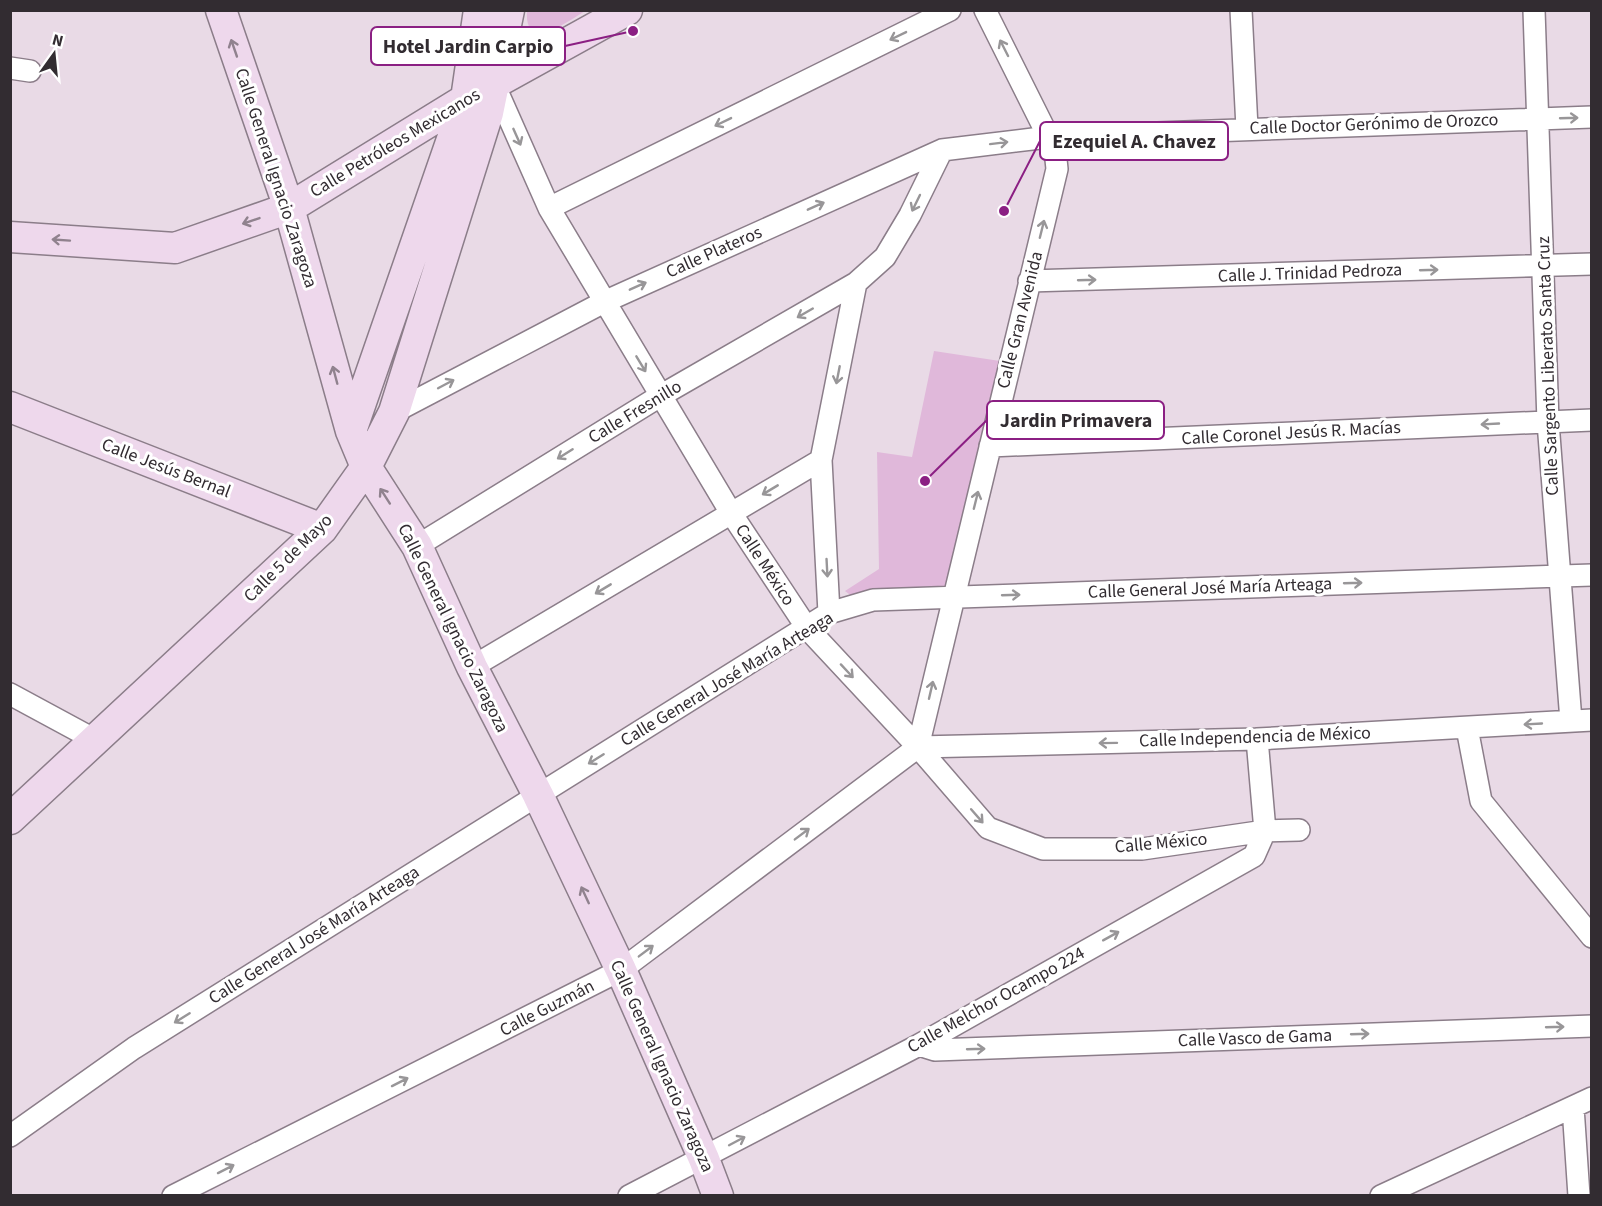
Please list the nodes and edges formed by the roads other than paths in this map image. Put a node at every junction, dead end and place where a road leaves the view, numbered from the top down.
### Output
1 (221, 10) edge
2 (479, 10) edge
3 (509, 10) edge
4 (627, 10) edge
5 (950, 10) edge
6 (985, 10) edge
7 (1241, 10) edge
8 (1534, 10) edge
9 (494, 84) junction
10 (466, 99) junction
11 (1592, 117) edge
12 (1539, 119) junction
13 (1247, 128) junction
14 (1049, 137) junction
15 (942, 150) junction
16 (289, 208) junction
17 (549, 208) junction
18 (10, 237) edge
19 (1592, 264) edge
20 (1544, 266) junction
21 (1029, 281) junction
22 (856, 284) junction
23 (604, 302) junction
24 (660, 396) junction
25 (10, 407) edge
26 (394, 412) junction
27 (1592, 420) edge
28 (1548, 422) junction
29 (351, 431) junction
30 (990, 446) junction
31 (821, 460) junction
32 (366, 467) junction
33 (731, 513) junction
34 (322, 529) junction
35 (417, 546) junction
36 (1592, 575) edge
37 (1558, 577) junction
38 (953, 596) junction
39 (830, 613) junction
40 (807, 628) junction
41 (472, 667) junction
42 (10, 694) edge
43 (1581, 721) edge
44 (1467, 728) junction
45 (1257, 739) junction
46 (97, 741) junction
47 (918, 747) junction
48 (538, 795) junction
49 (10, 819) edge
50 (1299, 830) dead end
51 (1265, 831) junction
52 (1592, 938) edge
53 (621, 970) junction
54 (1592, 1026) edge
55 (919, 1045) junction
56 (1582, 1103) edge
57 (10, 1136) edge
58 (704, 1159) junction
59 (173, 1196) edge
60 (629, 1196) edge
61 (718, 1196) edge
62 (1381, 1196) edge
63 (1579, 1196) edge

16 -> 1 main road, Calle General Ignacio Zaragoza
2 - 10 main road
3 - 9 main road, Calle 5 de Mayo
4 - 9 main road, Calle Petróleos Mexicanos
5 -> 17 street
14 -> 6 street, Calle Gran Avenida
7 - 13 street
8 - 12 street, Calle Sargento Liberato Santa Cruz
9 - 10 main road, Calle Petróleos Mexicanos
9 -> 17 street, Calle México
9 - 26 main road, Calle 5 de Mayo
10 - 16 main road, Calle Petróleos Mexicanos
10 - 29 main road
12 -> 11 street, Calle Doctor Gerónimo de Orozco
12 - 13 street, Calle Doctor Gerónimo de Orozco
12 - 20 street, Calle Sargento Liberato Santa Cruz
13 - 14 street, Calle Doctor Gerónimo de Orozco
15 -> 14 street, Calle Plateros
21 -> 14 street, Calle Gran Avenida
15 -> 22 street, Calle Fresnillo
23 -> 15 street, Calle Plateros
16 -> 18 main road, Calle Petróleos Mexicanos
29 -> 16 main road, Calle General Ignacio Zaragoza
17 - 23 street, Calle México
19 - 20 street, Calle J. Trinidad Pedroza
21 -> 20 street, Calle J. Trinidad Pedroza
20 - 28 street, Calle Sargento Liberato Santa Cruz
21 - 30 street, Calle Gran Avenida
22 -> 24 street, Calle Fresnillo
22 -> 31 street
23 -> 24 street, Calle México
26 -> 23 street, Calle Plateros
24 - 33 street, Calle México
24 -> 35 street, Calle Fresnillo
25 - 34 main road, Calle Jesús Bernal
26 - 32 main road, Calle 5 de Mayo
27 - 28 street, Calle Coronel Jesús R. Macías
28 -> 30 street, Calle Coronel Jesús R. Macías
28 - 37 street, Calle Sargento Liberato Santa Cruz
29 - 32 main road, Calle General Ignacio Zaragoza
38 -> 30 street, Calle Gran Avenida
31 -> 33 street
31 -> 39 street
32 - 34 main road, Calle 5 de Mayo
35 -> 32 main road, Calle General Ignacio Zaragoza
33 - 40 street, Calle México
33 -> 41 street
34 - 46 main road, Calle 5 de Mayo
35 - 41 main road, Calle General Ignacio Zaragoza
36 - 37 street, Calle General José María Arteaga
38 -> 37 street, Calle General José María Arteaga
37 - 43 street, Calle Sargento Liberato Santa Cruz
38 - 39 street, Calle General José María Arteaga
47 -> 38 street, Calle Gran Avenida
39 - 40 street, Calle General José María Arteaga
40 -> 47 street, Calle México
40 -> 48 street, Calle General José María Arteaga
41 - 48 main road, Calle General Ignacio Zaragoza
42 - 46 street
43 -> 44 street, Calle Independencia de México
44 - 45 street, Calle Independencia de México
44 - 52 street
45 -> 47 street, Calle Independencia de México
45 - 51 street
46 - 49 main road, Calle 5 de Mayo
47 -> 51 street, Calle México
53 -> 47 street, Calle Guzmán
53 -> 48 main road, Calle General Ignacio Zaragoza
48 -> 57 street, Calle General José María Arteaga
50 - 51 street, Calle México
55 -> 51 street, Calle Melchor Ocampo 224
53 - 58 main road, Calle General Ignacio Zaragoza
59 -> 53 street, Calle Guzmán
55 -> 54 street, Calle Vasco de Gama
58 -> 55 street, Calle Melchor Ocampo 224
56 - 62 street
56 - 63 street
58 - 60 street, Calle Melchor Ocampo 224
58 - 61 main road, Calle General Ignacio Zaragoza

